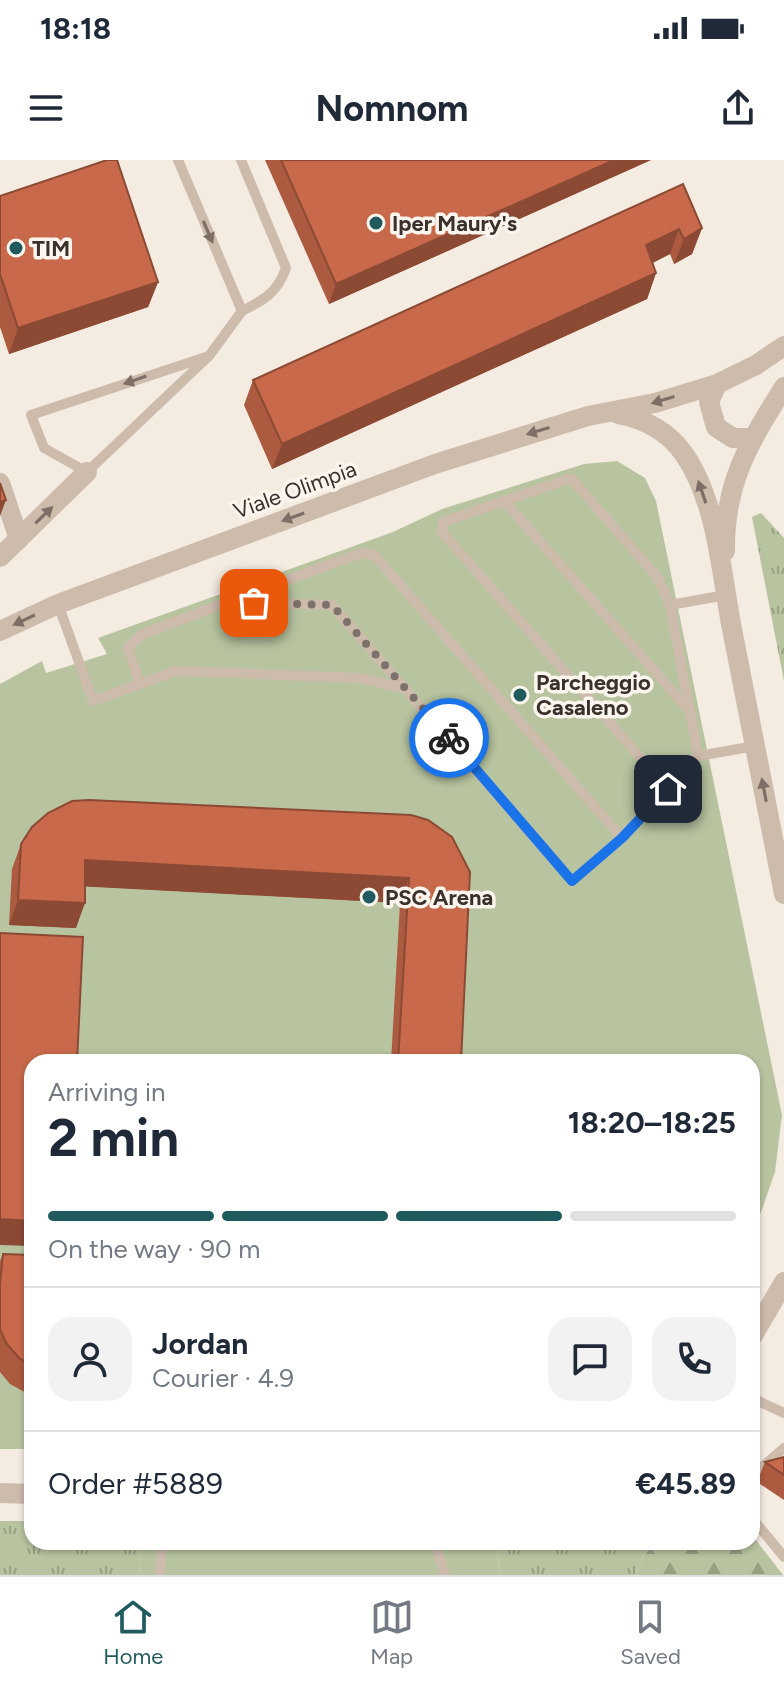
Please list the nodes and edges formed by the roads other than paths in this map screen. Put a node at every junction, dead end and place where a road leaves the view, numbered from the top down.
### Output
1 (178, 160) edge
2 (241, 160) edge
3 (242, 311) junction
4 (784, 346) edge
5 (209, 356) junction
6 (717, 384) junction
7 (784, 387) edge
8 (614, 413) junction
9 (753, 438) junction
10 (87, 472) junction
11 (0, 483) edge
12 (504, 501) junction
13 (19, 539) junction
14 (0, 557) edge
15 (726, 595) junction
16 (227, 602) junction
17 (58, 604) junction
18 (670, 605) junction
19 (0, 631) edge
20 (140, 684) junction
21 (406, 689) junction
22 (690, 711) junction
23 (755, 746) junction
24 (698, 756) junction
25 (668, 789) junction
26 (622, 838) junction
27 (784, 894) edge
28 (784, 1282) edge
29 (760, 1323) edge
30 (760, 1402) edge
31 (784, 1413) edge
32 (784, 1448) edge
33 (760, 1469) edge
34 (0, 1493) edge
35 (24, 1494) edge
36 (760, 1528) edge
37 (162, 1550) edge
38 (437, 1550) edge
39 (784, 1557) edge
40 (160, 1575) edge
41 (445, 1575) edge

1 -> 3 lane
2 - 3 lane
3 - 5 lane
4 - 6 street, Viale Olimpia
5 - 10 lane
5 -> 10 lane
6 -> 8 street, Viale Olimpia
6 - 9 street
7 - 9 street, Viale Olimpia
15 -> 8 street, Viale Olimpia
8 -> 17 street, Viale Olimpia
9 - 15 street, Viale Olimpia
13 -> 10 street
11 - 13 street
12 - 18 lane
12 - 22 lane
12 - 25 lane
13 - 14 street
15 - 18 lane
15 - 23 street, Viale Olimpia
16 - 20 lane
16 - 21 lane
16 - 26 lane
17 -> 19 street, Viale Olimpia
17 - 20 lane
18 - 22 lane
20 - 21 lane
21 - 26 lane
22 - 24 lane
23 - 24 lane
27 -> 23 street, Viale Olimpia
24 - 25 lane
25 - 26 lane
28 - 29 street
30 - 31 lane
32 - 33 lane
34 - 35 street
36 - 39 lane
37 - 40 lane
38 - 41 lane

